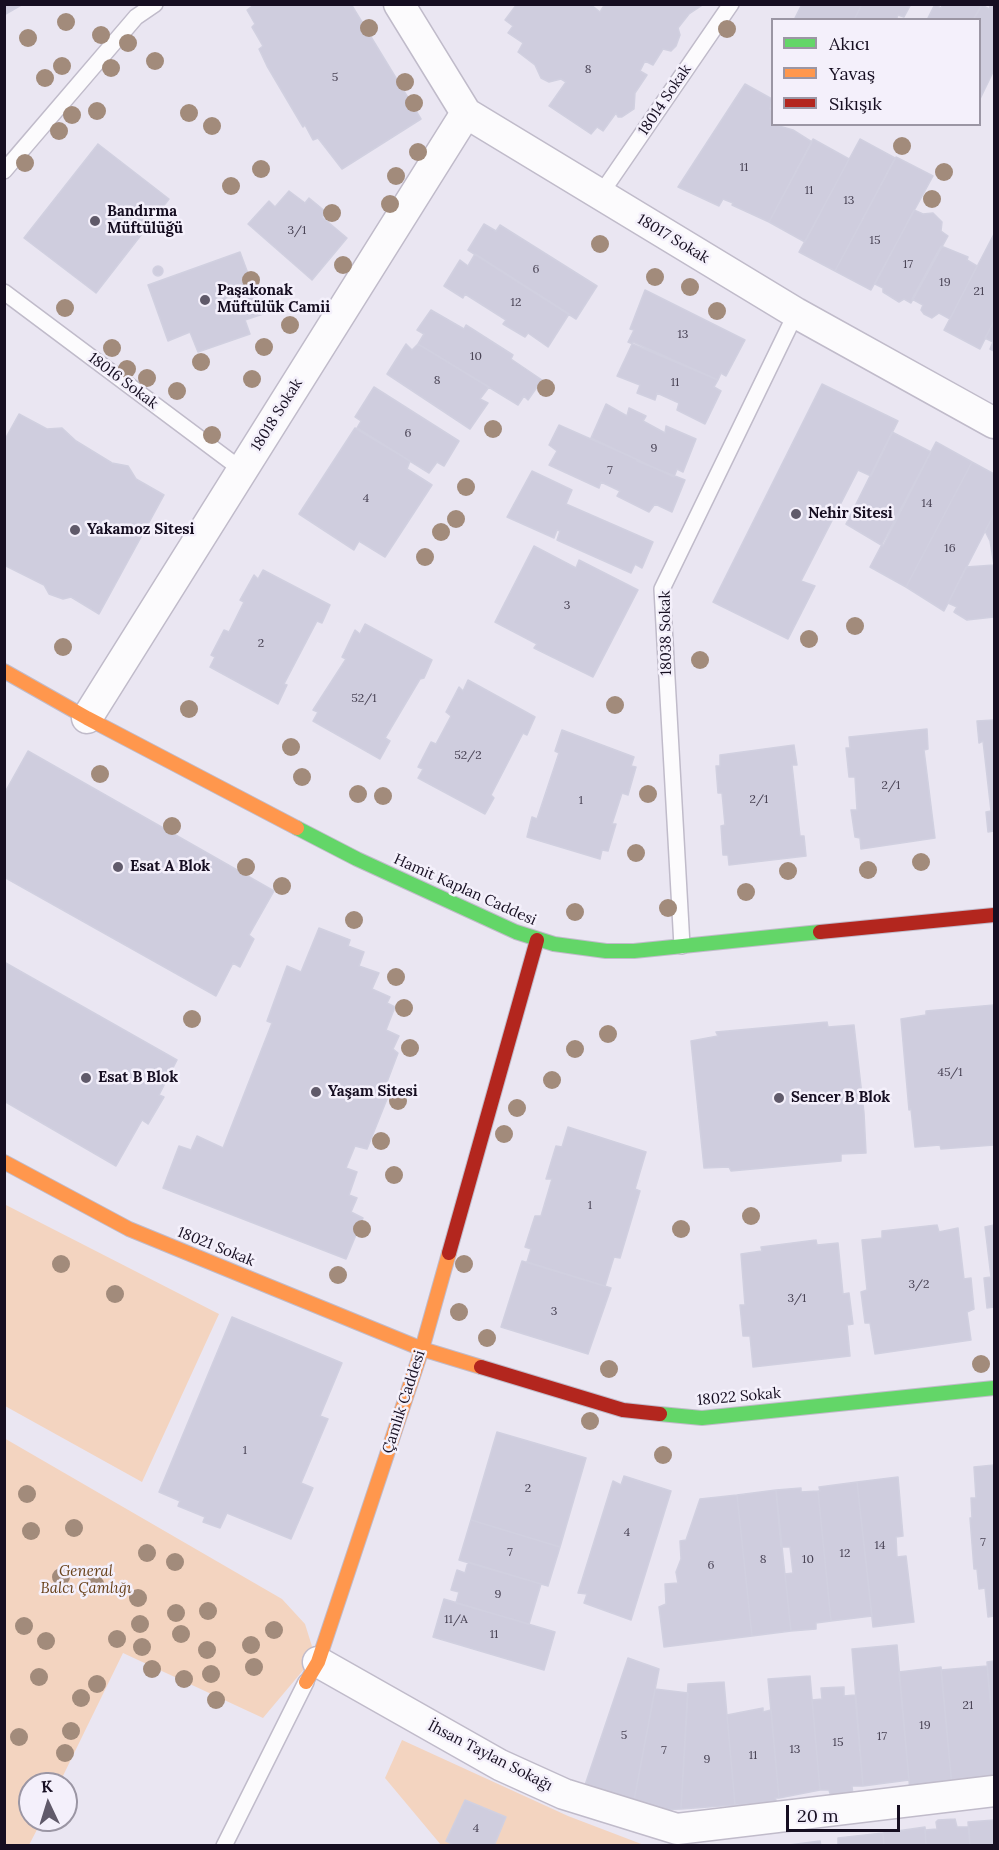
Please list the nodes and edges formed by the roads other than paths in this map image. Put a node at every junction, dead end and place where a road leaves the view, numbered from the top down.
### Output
1 (155, 4) edge
2 (399, 4) edge
3 (731, 4) edge
4 (466, 113) junction
5 (4, 171) edge
6 (600, 195) junction
7 (4, 292) edge
8 (796, 313) junction
9 (994, 423) edge
10 (242, 470) junction
11 (4, 671) edge
12 (87, 718) junction
13 (994, 915) edge
14 (537, 940) junction
15 (682, 946) junction
16 (4, 1162) edge
17 (422, 1349) junction
18 (994, 1388) edge
19 (312, 1672) junction
20 (994, 1791) edge
21 (675, 1837) edge
22 (230, 1842) edge

1 - 5 lane
2 - 4 street, 18017 Sokak
3 - 6 lane, 18014 Sokak
4 - 6 street, 18017 Sokak
4 - 10 street, 18018 Sokak
6 - 8 street, 18017 Sokak
7 - 10 lane, 18016 Sokak
8 - 9 street, 18017 Sokak
8 - 15 lane, 18038 Sokak
10 - 12 street, 18018 Sokak
11 - 12 street, Hamit Kaplan Caddesi
12 - 14 street, Hamit Kaplan Caddesi
13 - 15 street, Hamit Kaplan Caddesi
14 - 15 street, Hamit Kaplan Caddesi
14 - 17 street, Çamlık Caddesi
16 - 17 street, 18021 Sokak
17 - 18 street, 18022 Sokak
17 - 19 street, Çamlık Caddesi
19 - 21 street, İhsan Taylan Sokağı
19 - 22 lane, Çamlık Caddesi
20 - 21 street, İhsan Taylan Sokağı

